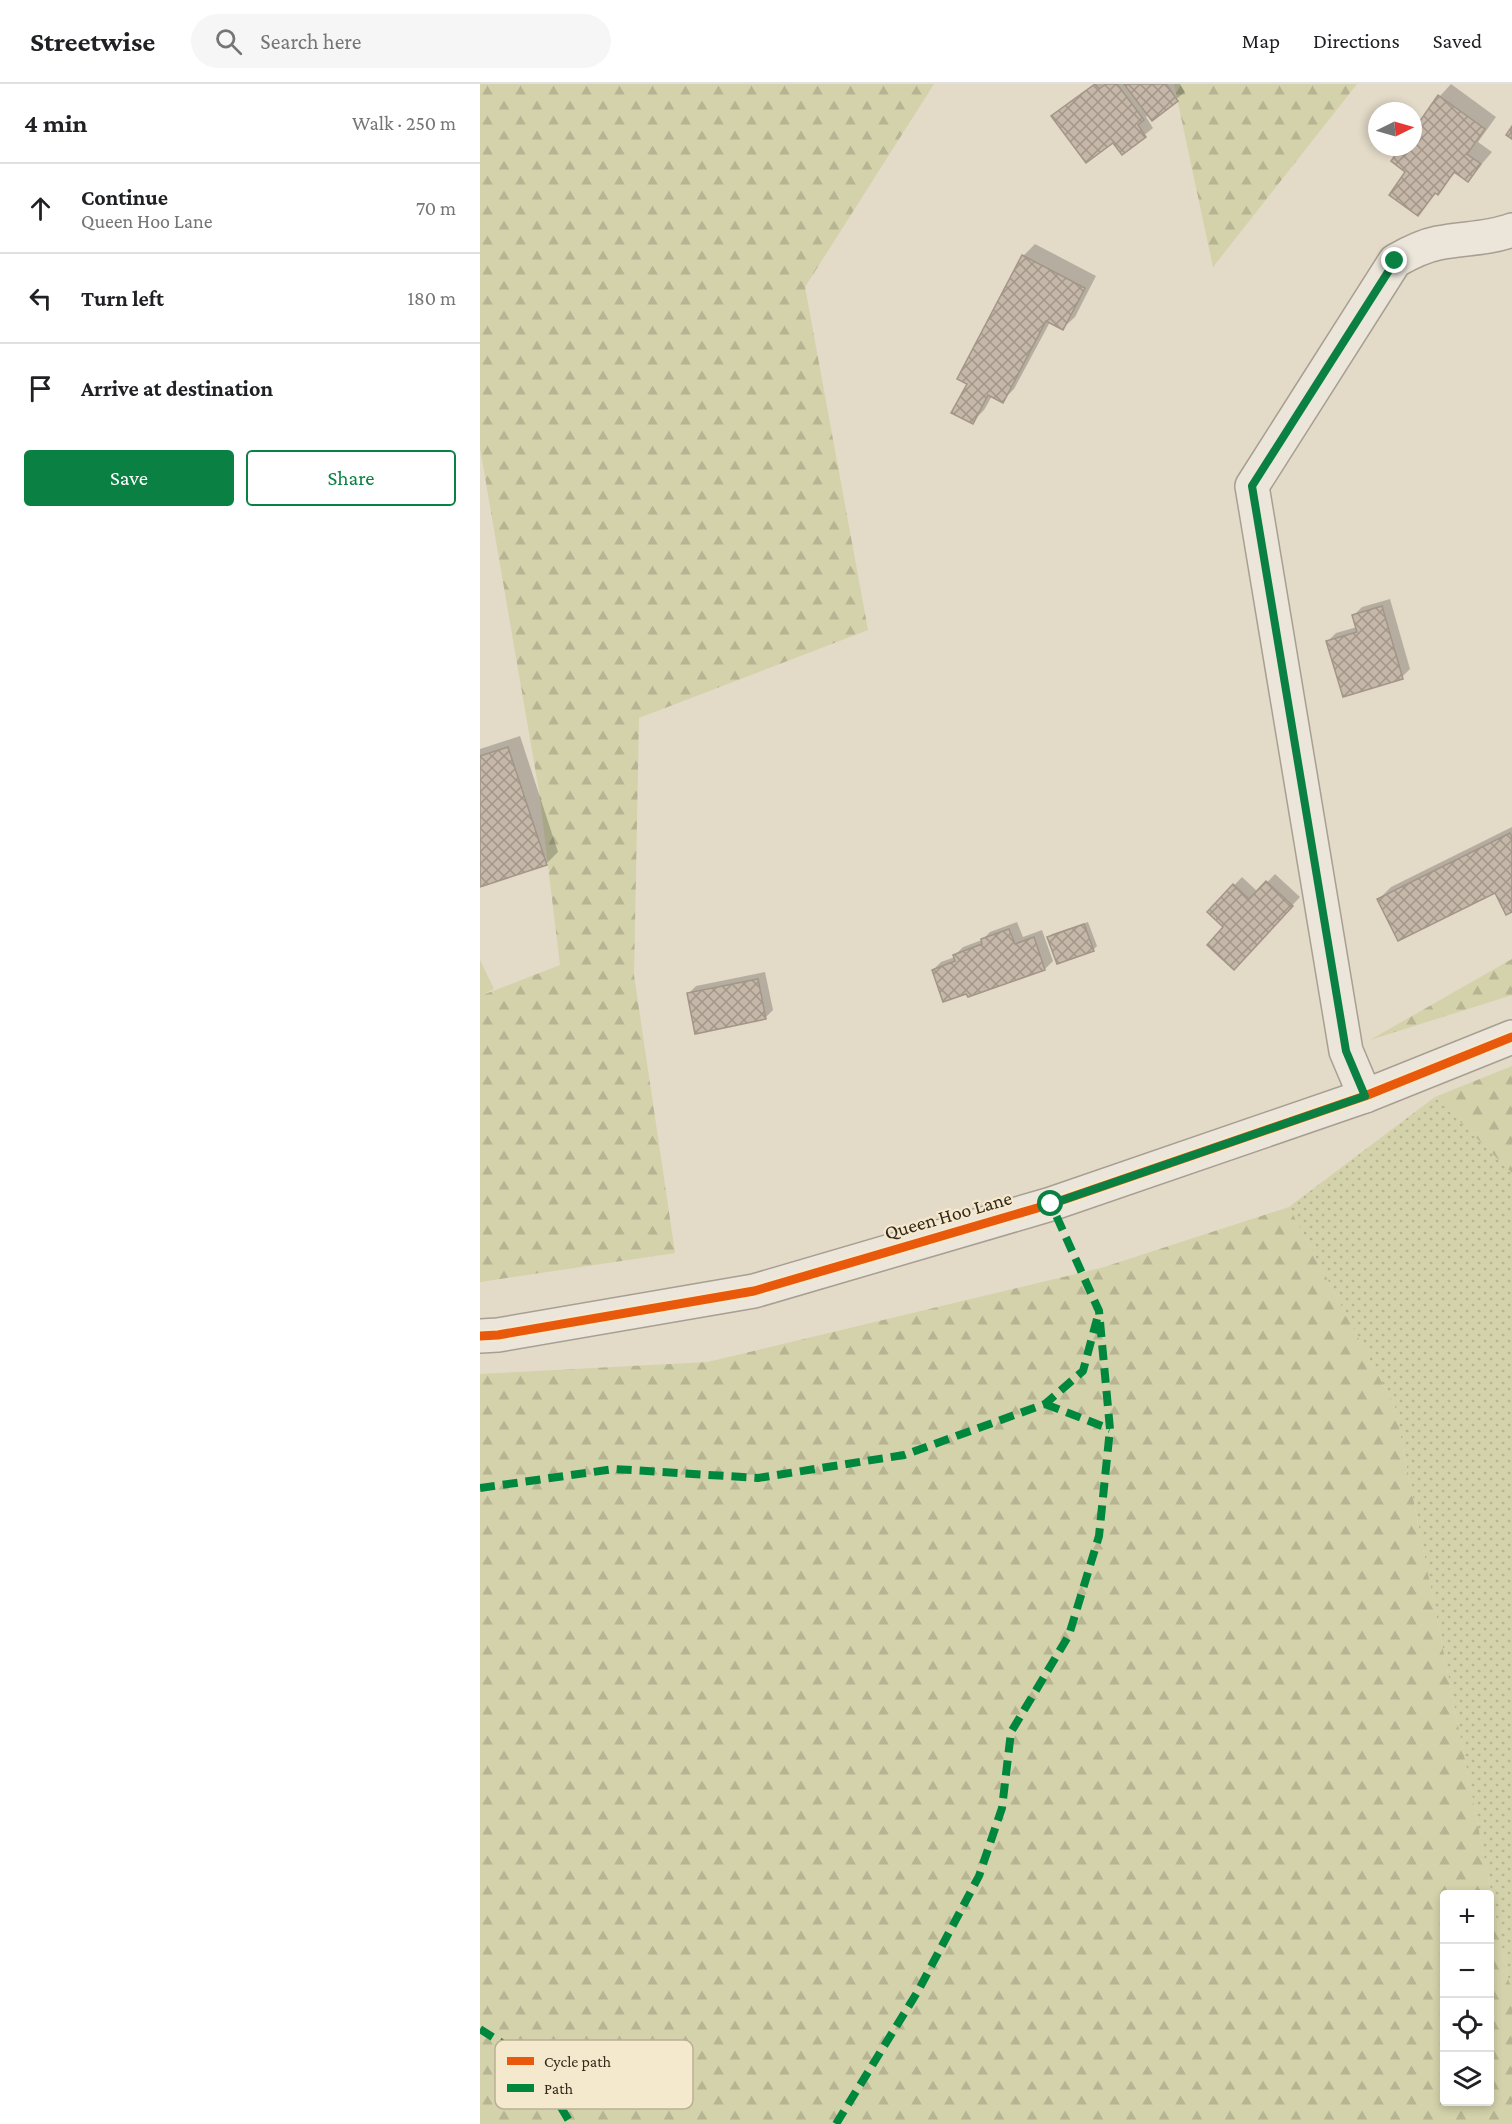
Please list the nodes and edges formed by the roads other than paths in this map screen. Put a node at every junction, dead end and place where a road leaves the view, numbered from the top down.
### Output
1 (1512, 230) edge
2 (1512, 1037) edge
3 (1365, 1096) junction
4 (480, 1336) edge

1 - 3 street
2 - 3 street, Queen Hoo Lane
3 - 4 street, Queen Hoo Lane

